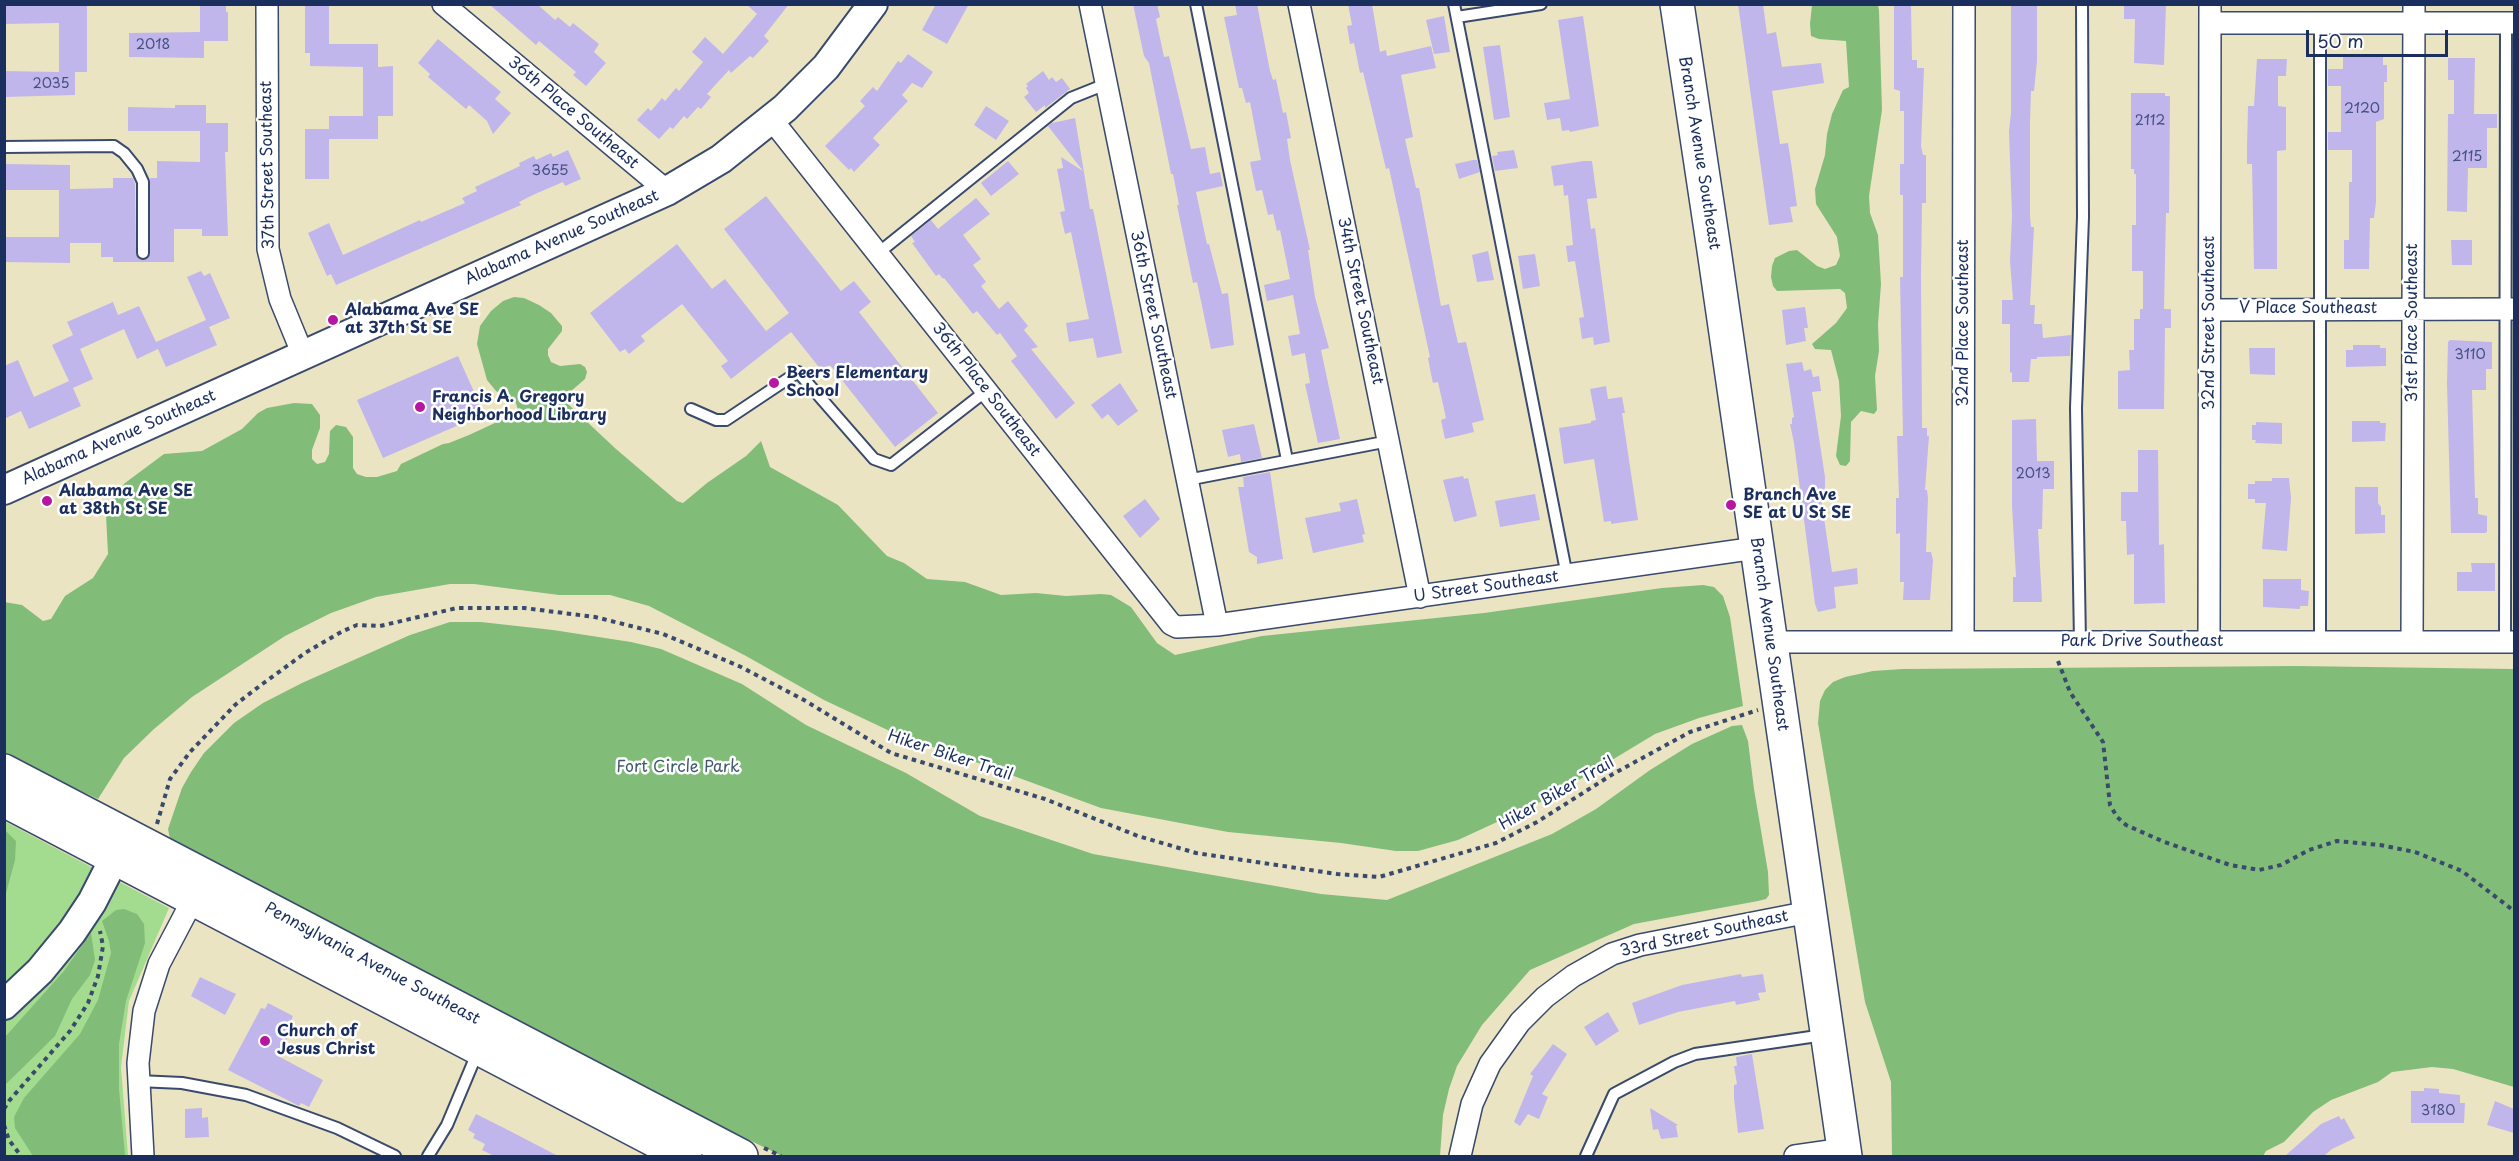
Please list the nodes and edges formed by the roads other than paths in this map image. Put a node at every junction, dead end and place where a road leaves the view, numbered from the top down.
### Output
1 (267, 4) edge
2 (443, 4) edge
3 (873, 4) edge
4 (1090, 4) edge
5 (1196, 4) edge
6 (1299, 4) edge
7 (1454, 4) edge
8 (1541, 4) edge
9 (1677, 4) edge
10 (1964, 4) edge
11 (2082, 4) edge
12 (2210, 14) edge
13 (2414, 14) edge
14 (1457, 17) junction
15 (2510, 23) edge
16 (2320, 24) junction
17 (1106, 84) junction
18 (772, 120) junction
19 (4, 147) edge
20 (667, 191) junction
21 (143, 253) dead end
22 (877, 254) junction
23 (2413, 308) junction
24 (2510, 309) edge
25 (2210, 310) junction
26 (2320, 310) junction
27 (303, 355) junction
28 (986, 391) junction
29 (691, 409) dead end
30 (1389, 441) junction
31 (1287, 460) junction
32 (1187, 480) junction
33 (4, 490) edge
34 (1756, 548) junction
35 (1567, 576) junction
36 (1420, 597) junction
37 (1216, 625) junction
38 (2412, 641) junction
39 (1769, 642) junction
40 (1963, 642) junction
41 (2080, 642) junction
42 (2209, 642) junction
43 (2320, 642) junction
44 (2510, 642) edge
45 (4, 771) edge
46 (4, 800) edge
47 (134, 841) junction
48 (199, 888) junction
49 (1809, 912) junction
50 (4, 1005) edge
51 (1827, 1034) junction
52 (485, 1037) junction
53 (138, 1081) junction
54 (1844, 1153) edge
55 (143, 1156) edge
56 (395, 1156) edge
57 (428, 1156) edge
58 (685, 1156) edge
59 (741, 1156) edge
60 (1460, 1156) edge
61 (1586, 1156) edge
62 (1795, 1156) edge

1 - 27 street, 37th Street Southeast
2 - 20 street, 36th Place Southeast
3 - 18 main road, Alabama Avenue Southeast
4 - 17 street, 36th Street Southeast
5 - 31 lane
6 - 30 street, 34th Street Southeast
7 - 14 lane
8 - 14 lane
9 - 34 highway, Branch Avenue Southeast
10 - 40 street, 32nd Place Southeast
11 - 41 lane
12 - 16 street
12 - 25 street, 32nd Street Southeast
13 - 15 street
13 - 16 street
13 - 23 street, 31st Place Southeast
14 - 35 lane
15 - 24 lane
16 - 26 lane
17 - 22 lane
17 - 32 street, 36th Street Southeast
18 - 20 main road, Alabama Avenue Southeast
18 - 22 street, 36th Place Southeast
19 - 21 lane
20 - 27 main road, Alabama Avenue Southeast
22 - 28 street, 36th Place Southeast
23 - 24 street, V Place Southeast
23 - 26 street, V Place Southeast
23 - 38 street, 31st Place Southeast
24 - 44 lane
25 - 26 street, V Place Southeast
25 - 42 street, 32nd Street Southeast
26 - 43 lane
27 - 33 main road, Alabama Avenue Southeast
28 - 29 lane
28 - 37 street, 36th Place Southeast
30 - 31 lane
30 - 36 street, 34th Street Southeast
31 - 32 lane
32 - 37 street, 36th Street Southeast
34 - 35 street, U Street Southeast
34 - 39 highway, Branch Avenue Southeast
35 - 36 street, U Street Southeast
36 - 37 street, U Street Southeast
38 - 43 street, Park Drive Southeast
38 - 44 street, Park Drive Southeast
39 - 40 street, Park Drive Southeast
39 - 49 highway, Branch Avenue Southeast
40 - 41 street, Park Drive Southeast
41 - 42 street, Park Drive Southeast
42 - 43 street, Park Drive Southeast
45 - 47 highway, Pennsylvania Avenue Southeast
46 - 47 highway, Pennsylvania Avenue Southeast
47 - 48 highway, Pennsylvania Avenue Southeast
47 - 50 main road
48 - 52 highway, Pennsylvania Avenue Southeast
48 - 53 street
49 - 51 highway, Branch Avenue Southeast
49 - 60 street, 33rd Street Southeast
51 - 54 highway, Branch Avenue Southeast
51 - 61 lane
52 - 57 lane
52 - 58 highway, Pennsylvania Avenue Southeast
52 - 59 highway, Pennsylvania Avenue Southeast
53 - 55 street
53 - 56 lane
54 - 62 street

